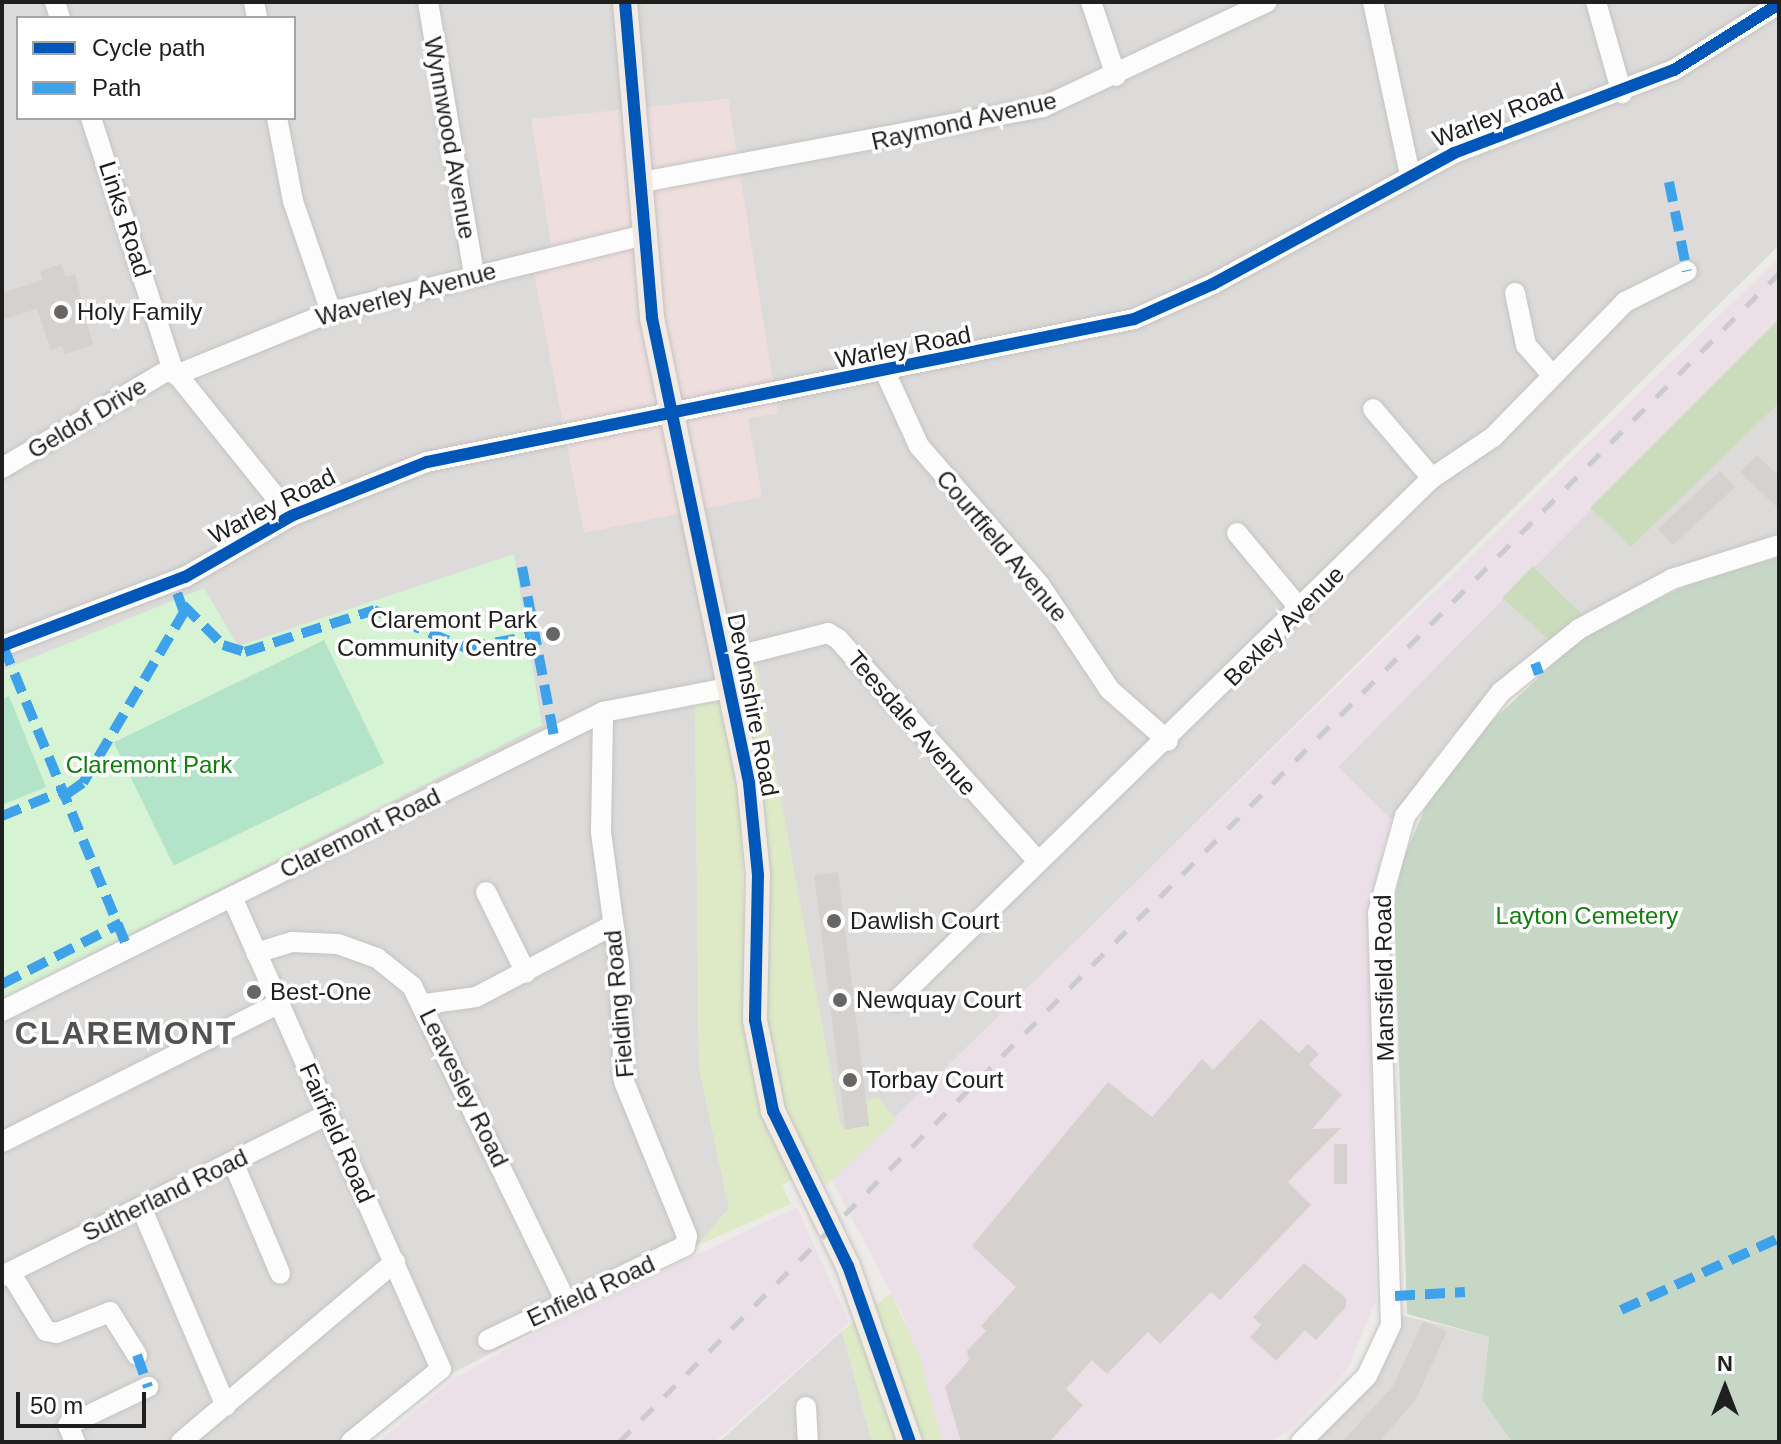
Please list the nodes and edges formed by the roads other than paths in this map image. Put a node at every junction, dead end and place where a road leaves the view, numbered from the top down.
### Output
1 (428, 2) edge
2 (625, 2) edge
3 (1091, 2) edge
4 (1267, 2) edge
5 (1373, 2) edge
6 (1596, 2) edge
7 (1779, 4) edge
8 (1116, 76) junction
9 (1622, 93) junction
10 (92, 120) edge
11 (277, 120) edge
12 (1410, 175) junction
13 (642, 182) junction
14 (645, 235) junction
15 (1687, 271) dead end
16 (474, 275) junction
17 (1515, 293) dead end
18 (331, 312) junction
19 (174, 372) junction
20 (886, 374) junction
21 (1552, 375) junction
22 (1373, 409) dead end
23 (670, 412) junction
24 (2, 468) edge
25 (1432, 478) junction
26 (291, 516) junction
27 (1237, 533) dead end
28 (1779, 545) edge
29 (1301, 610) junction
30 (2, 646) edge
31 (722, 660) junction
32 (728, 688) junction
33 (603, 712) junction
34 (1168, 741) junction
35 (1037, 860) junction
36 (486, 892) dead end
37 (232, 897) junction
38 (613, 925) junction
39 (256, 953) junction
40 (526, 973) junction
41 (896, 1001) dead end
42 (279, 1003) junction
43 (425, 1004) junction
44 (2, 1011) edge
45 (329, 1114) junction
46 (2, 1142) edge
47 (233, 1162) junction
48 (141, 1207) junction
49 (687, 1236) joint
50 (395, 1262) junction
51 (280, 1273) dead end
52 (6, 1274) edge
53 (566, 1302) junction
54 (488, 1340) dead end
55 (137, 1355) dead end
56 (148, 1387) dead end
57 (226, 1406) junction
58 (806, 1407) dead end
59 (75, 1442) edge
60 (181, 1442) edge
61 (351, 1442) edge
62 (808, 1442) edge
63 (910, 1442) edge
64 (1301, 1442) edge

1 - 16 street, Wynnwood Avenue
2 - 13 main road, Devonshire Road
3 - 8 street
4 - 8 street, Raymond Avenue
5 - 12 street
6 - 9 street
7 - 9 street, Warley Road
8 - 13 street, Raymond Avenue
9 - 12 street, Warley Road
10 - 19 street, Links Road
11 - 18 street
12 - 20 street, Warley Road
13 - 14 main road, Devonshire Road
14 - 16 street, Waverley Avenue
14 - 23 main road, Devonshire Road
15 - 21 street, Bexley Avenue
16 - 18 street, Waverley Avenue
17 - 21 street
18 - 19 street, Waverley Avenue
19 - 24 street, Geldof Drive
19 - 26 street, Links Road
20 - 23 street, Warley Road
20 - 34 street, Courtfield Avenue
21 - 25 street, Bexley Avenue
22 - 25 street
23 - 26 street, Warley Road
23 - 31 main road, Devonshire Road
25 - 29 street, Bexley Avenue
26 - 30 street, Warley Road
27 - 29 street
28 - 64 street, Mansfield Road
29 - 34 street, Bexley Avenue
31 - 32 main road, Devonshire Road
31 - 35 street, Teesdale Avenue
32 - 33 street, Claremont Road
32 - 63 main road, Devonshire Road
33 - 37 street, Claremont Road
33 - 38 street, Fielding Road
34 - 35 street, Bexley Avenue
35 - 41 street, Bexley Avenue
36 - 40 street
37 - 39 street, Fairfield Road
37 - 44 street, Claremont Road
38 - 40 street
38 - 49 street, Fielding Road
39 - 42 street, Fairfield Road
39 - 43 street, Leavesley Road
40 - 43 street
42 - 45 street, Fairfield Road
42 - 46 street
43 - 53 street, Leavesley Road
45 - 47 street, Sutherland Road
45 - 50 street, Fairfield Road
47 - 48 street, Sutherland Road
47 - 51 street
48 - 52 street, Sutherland Road
48 - 57 street
49 - 53 street, Enfield Road
50 - 57 street
50 - 61 street, Fairfield Road
52 - 55 street
53 - 54 street, Enfield Road
56 - 59 street
57 - 60 street
58 - 62 street

